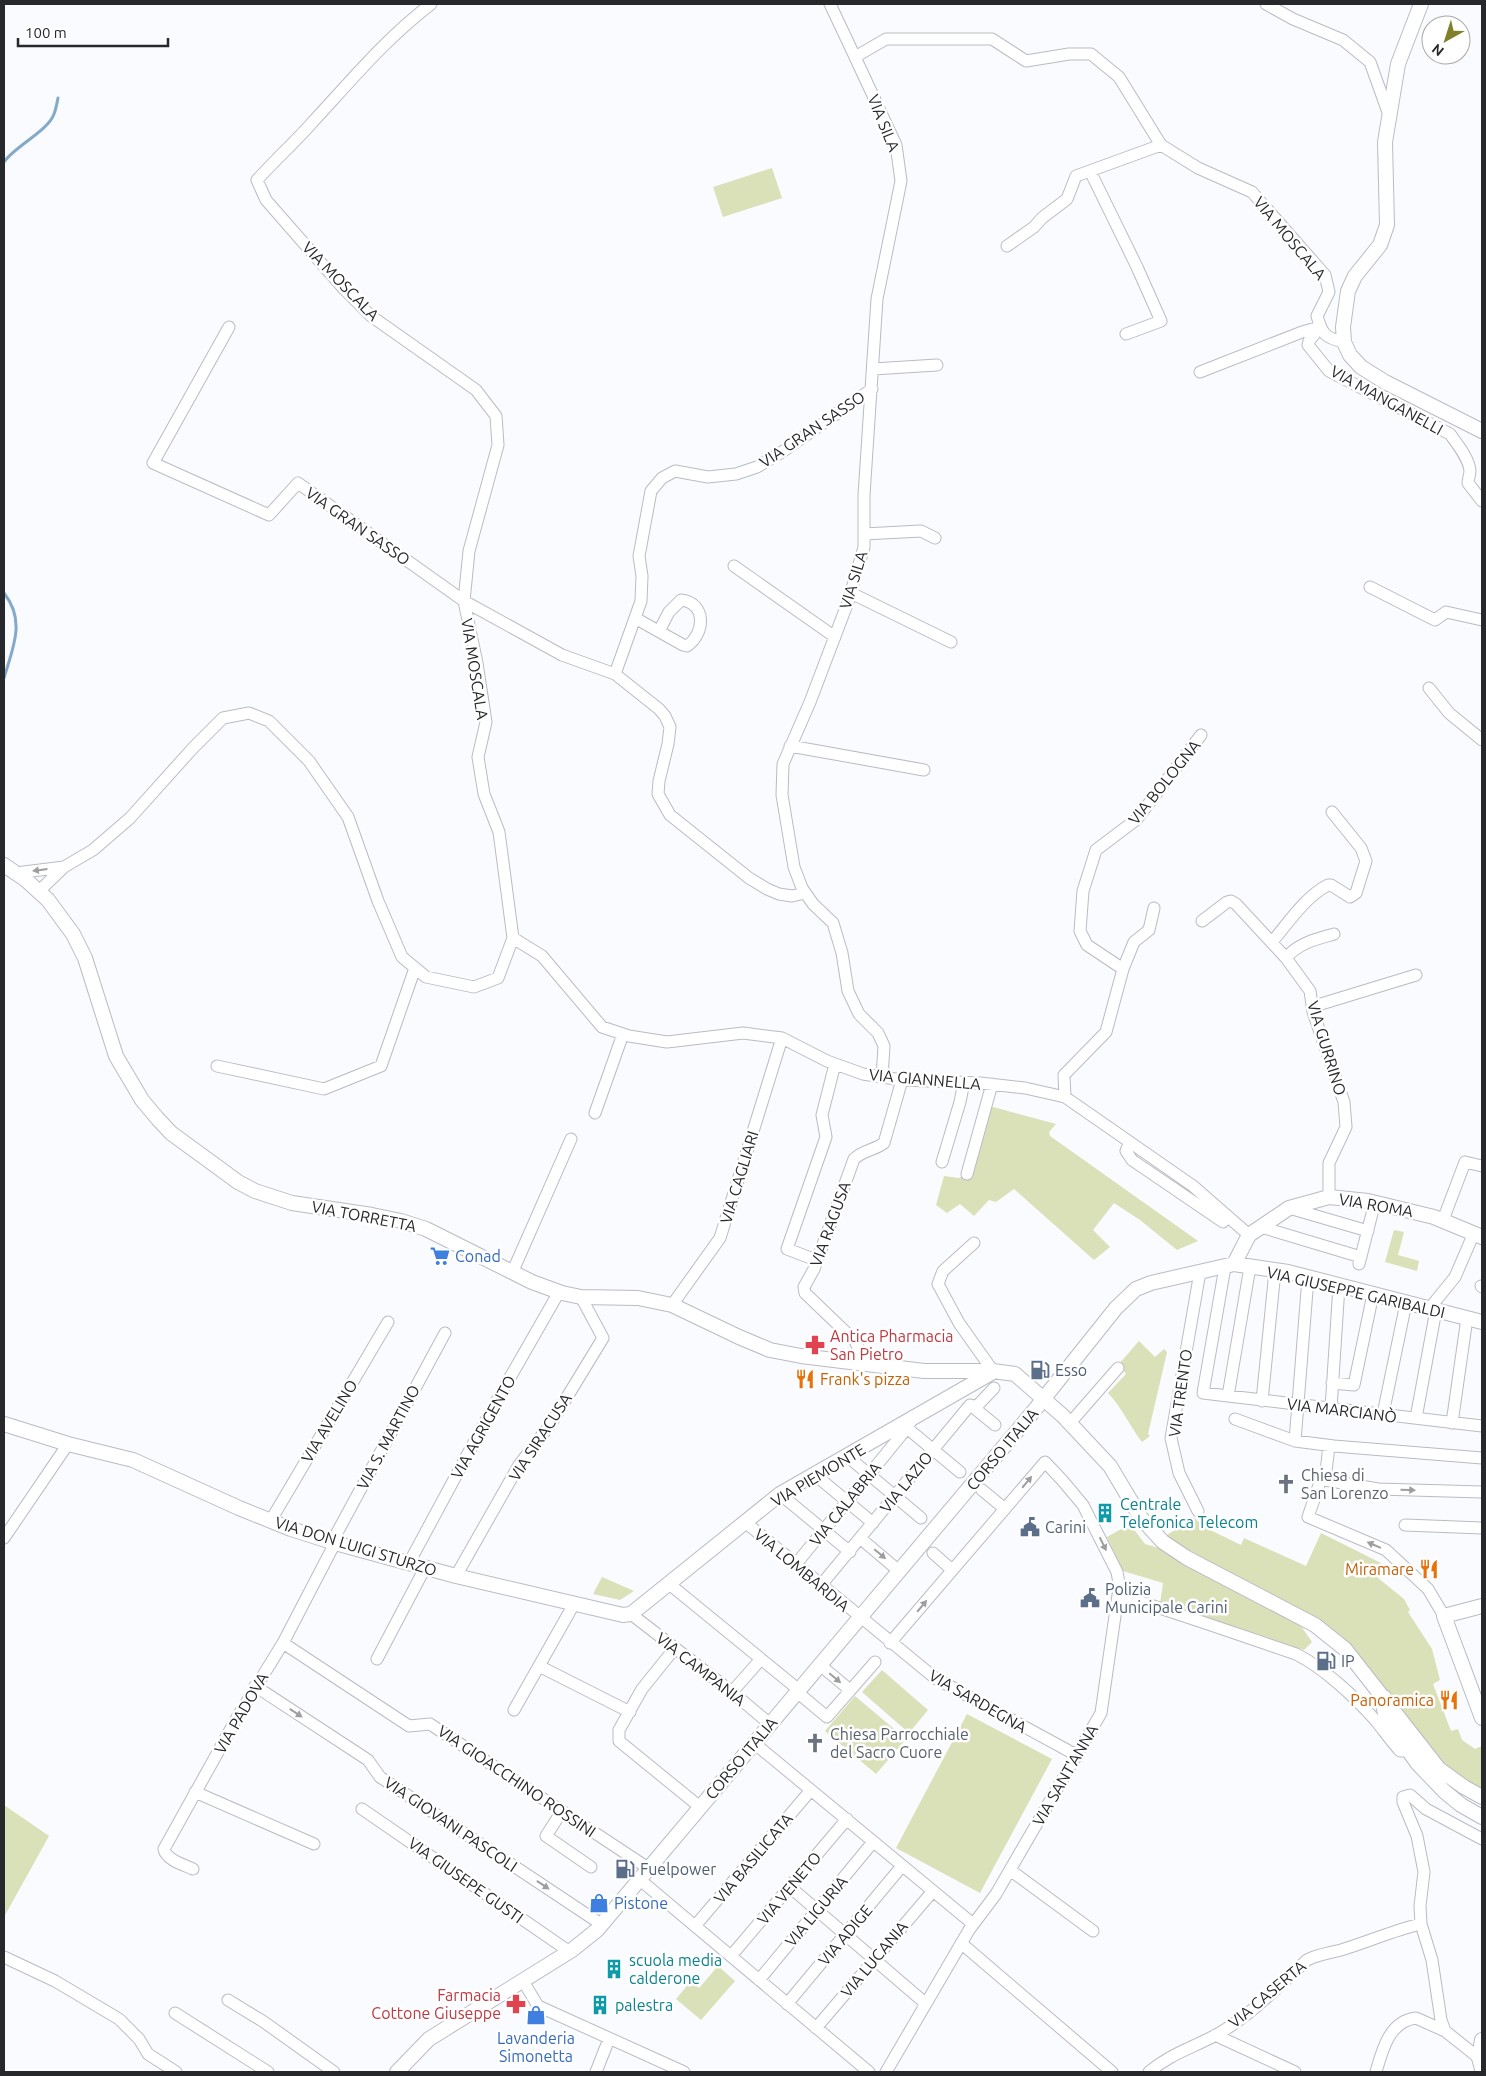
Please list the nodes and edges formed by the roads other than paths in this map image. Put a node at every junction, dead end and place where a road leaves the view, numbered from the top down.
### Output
1 (431, 4) edge
2 (830, 4) edge
3 (1266, 4) edge
4 (1421, 4) edge
5 (855, 57) junction
6 (1389, 117) junction
7 (1161, 145) junction
8 (1090, 171) junction
9 (1007, 246) dead end
10 (229, 327) dead end
11 (1320, 327) junction
12 (1126, 334) dead end
13 (1344, 342) junction
14 (937, 365) dead end
15 (873, 369) junction
16 (1200, 372) dead end
17 (872, 389) junction
18 (1479, 427) edge
19 (1482, 501) edge
20 (864, 534) junction
21 (935, 538) dead end
22 (734, 566) dead end
23 (1370, 587) dead end
24 (851, 594) junction
25 (464, 601) junction
26 (636, 618) junction
27 (1482, 620) edge
28 (659, 631) dead end
29 (835, 637) junction
30 (951, 642) dead end
31 (615, 674) junction
32 (1429, 688) dead end
33 (1201, 735) dead end
34 (1482, 740) edge
35 (790, 746) junction
36 (924, 770) dead end
37 (1332, 812) dead end
38 (4, 865) edge
39 (64, 868) junction
40 (16, 873) junction
41 (39, 891) junction
42 (805, 893) junction
43 (1154, 908) dead end
44 (1202, 920) dead end
45 (1334, 934) dead end
46 (514, 938) junction
47 (1272, 942) junction
48 (1286, 958) junction
49 (415, 968) junction
50 (1123, 970) junction
51 (1416, 975) dead end
52 (1313, 1012) junction
53 (623, 1034) junction
54 (782, 1038) junction
55 (835, 1064) junction
56 (217, 1066) dead end
57 (882, 1077) junction
58 (902, 1080) junction
59 (964, 1082) junction
60 (992, 1084) junction
61 (1064, 1097) junction
62 (594, 1113) dead end
63 (571, 1139) dead end
64 (1130, 1142) junction
65 (942, 1162) dead end
66 (1482, 1166) edge
67 (967, 1174) dead end
68 (1329, 1197) junction
69 (1375, 1202) junction
70 (1289, 1208) junction
71 (1443, 1220) junction
72 (1223, 1222) dead end
73 (1261, 1227) junction
74 (1368, 1231) junction
75 (1249, 1235) junction
76 (1478, 1235) edge
77 (974, 1243) dead end
78 (816, 1260) junction
79 (1229, 1266) junction
80 (1250, 1267) junction
81 (1275, 1270) junction
82 (1200, 1272) junction
83 (512, 1273) junction
84 (1308, 1278) junction
85 (1339, 1286) junction
86 (560, 1292) junction
87 (1373, 1294) junction
88 (581, 1297) junction
89 (1406, 1303) junction
90 (672, 1305) junction
91 (1432, 1309) junction
92 (1467, 1318) junction
93 (388, 1322) dead end
94 (1482, 1322) edge
95 (445, 1333) dead end
96 (866, 1364) junction
97 (1118, 1368) dead end
98 (993, 1371) junction
99 (1332, 1383) junction
100 (994, 1388) dead end
101 (1228, 1396) junction
102 (1044, 1398) junction
103 (1262, 1400) junction
104 (1297, 1404) junction
105 (973, 1407) junction
106 (1331, 1408) junction
107 (1383, 1414) junction
108 (1416, 1418) junction
109 (1235, 1420) dead end
110 (1452, 1422) junction
111 (1070, 1423) junction
112 (4, 1424) edge
113 (910, 1424) junction
114 (995, 1425) dead end
115 (1482, 1426) edge
116 (1295, 1441) junction
117 (68, 1444) junction
118 (1329, 1446) junction
119 (932, 1449) junction
120 (847, 1456) junction
121 (1482, 1458) edge
122 (960, 1472) dead end
123 (814, 1474) junction
124 (869, 1475) junction
125 (1323, 1481) junction
126 (982, 1490) dead end
127 (1482, 1492) edge
128 (780, 1494) junction
129 (895, 1496) junction
130 (847, 1502) junction
131 (1005, 1509) junction
132 (1198, 1511) dead end
133 (921, 1518) dead end
134 (271, 1520) junction
135 (745, 1522) junction
136 (873, 1523) junction
137 (1406, 1525) dead end
138 (1482, 1528) edge
139 (824, 1530) junction
140 (4, 1538) edge
141 (860, 1538) junction
142 (334, 1543) junction
143 (850, 1552) junction
144 (933, 1553) dead end
145 (409, 1563) junction
146 (796, 1564) junction
147 (425, 1568) junction
148 (952, 1570) junction
149 (899, 1571) junction
150 (456, 1576) junction
151 (668, 1583) junction
152 (821, 1585) junction
153 (1118, 1595) junction
154 (574, 1604) junction
155 (1482, 1606) edge
156 (631, 1614) junction
157 (1444, 1616) junction
158 (860, 1617) junction
159 (283, 1643) junction
160 (890, 1643) junction
161 (675, 1648) junction
162 (377, 1658) dead end
163 (761, 1659) junction
164 (875, 1662) dead end
165 (820, 1665) junction
166 (539, 1666) junction
167 (255, 1686) junction
168 (850, 1690) junction
169 (798, 1691) junction
170 (732, 1692) junction
171 (1384, 1697) junction
172 (514, 1710) dead end
173 (630, 1712) junction
174 (1482, 1718) edge
175 (770, 1724) junction
176 (754, 1743) junction
177 (1409, 1751) junction
178 (1078, 1756) junction
179 (811, 1790) junction
180 (195, 1792) junction
181 (1482, 1797) edge
182 (700, 1807) junction
183 (362, 1809) dead end
184 (562, 1811) junction
185 (1482, 1817) edge
186 (847, 1820) junction
187 (1482, 1839) edge
188 (874, 1842) junction
189 (314, 1844) dead end
190 (902, 1866) junction
191 (591, 1867) dead end
192 (648, 1868) junction
193 (193, 1870) dead end
194 (1010, 1870) junction
195 (639, 1879) junction
196 (790, 1887) junction
197 (933, 1891) junction
198 (817, 1910) junction
199 (601, 1924) junction
200 (973, 1924) junction
201 (1421, 1924) junction
202 (695, 1926) junction
203 (1093, 1931) dead end
204 (845, 1934) junction
205 (961, 1943) junction
206 (570, 1952) junction
207 (731, 1956) junction
208 (4, 1957) edge
209 (874, 1959) junction
210 (759, 1980) junction
211 (522, 1981) junction
212 (228, 2000) dead end
213 (925, 2003) junction
214 (787, 2004) junction
215 (175, 2013) dead end
216 (816, 2028) junction
217 (1445, 2031) junction
218 (1216, 2035) junction
219 (609, 2039) junction
220 (1482, 2040) edge
221 (1480, 2063) edge
222 (176, 2072) edge
223 (268, 2072) edge
224 (334, 2072) edge
225 (397, 2072) edge
226 (596, 2072) edge
227 (684, 2072) edge
228 (869, 2072) edge
229 (886, 2072) edge
230 (1112, 2072) edge
231 (1149, 2072) edge
232 (1295, 2072) edge
233 (1376, 2072) edge

1 - 25 street, VIA MOSCALA
2 - 5 street
3 - 6 street
4 - 6 street
5 - 7 street, VIA MOSCALA
5 - 15 street, VIA SILA
6 - 13 street
7 - 8 street
7 - 11 street, VIA MOSCALA
8 - 9 street
8 - 12 street
10 - 25 street, VIA GRAN SASSO
11 - 13 street
11 - 16 street
11 - 19 street, VIA MANGANELLI
13 - 18 street
14 - 15 street
15 - 17 street, VIA SILA
17 - 20 street, VIA SILA
17 - 26 street, VIA GRAN SASSO
20 - 21 street
20 - 24 street, VIA SILA
22 - 29 street
23 - 27 street
24 - 29 street, VIA SILA
24 - 30 street
25 - 31 street
25 - 46 street, VIA MOSCALA
26 - 28 street
26 - 31 street, VIA GRAN SASSO
29 - 35 street, VIA SILA
31 - 42 street
32 - 34 street
33 - 50 street, VIA BOLOGNA
35 - 36 street
35 - 42 street, VIA SILA
37 - 47 street
38 - 40 street, VIA TORRETTA
39 -> 40 street
39 - 41 street, VIA MOSCALA
39 - 49 street, VIA MOSCALA
40 - 41 street, VIA TORRETTA
41 - 83 street, VIA TORRETTA
42 - 57 street, VIA SILA
43 - 50 street
44 - 47 street, VIA GURRINO
45 - 48 street
46 - 49 street, VIA MOSCALA
46 - 53 street, VIA GIANNELLA
47 - 48 street, VIA GURRINO
48 - 52 street, VIA GURRINO
49 - 56 street
50 - 61 street
51 - 52 street
52 - 68 street, VIA GURRINO
53 - 54 street, VIA GIANNELLA
53 - 62 street
54 - 55 street, VIA GIANNELLA
54 - 90 street, VIA CAGLIARI
55 - 57 street, VIA GIANNELLA
55 - 78 street
57 - 58 street, VIA GIANNELLA
58 - 59 street, VIA GIANNELLA
58 - 78 street, VIA RAGUSA
59 - 60 street, VIA GIANNELLA
59 - 65 street
60 - 61 street, VIA GIANNELLA
60 - 67 street
61 - 64 street, VIA GIANNELLA
63 - 83 street
64 - 72 street
64 - 75 street, VIA GIANNELLA
66 - 71 street
68 - 69 street, VIA ROMA
68 - 70 street, VIA ROMA
69 - 71 street, VIA ROMA
69 - 74 street
70 - 73 street, VIA ROMA
70 - 74 street
71 - 76 street, VIA ROMA
73 - 74 street
73 - 75 street, VIA ROMA
75 - 79 street, VIA ROMA
76 - 91 street
77 - 98 street
78 - 96 street, VIA RAGUSA
79 - 80 street, VIA GIUSEPPE GARIBALDI
79 - 82 street, VIA GIUSEPPE GARIBALDI
79 - 101 street, VIA MARCIANÒ
80 - 81 street, VIA GIUSEPPE GARIBALDI
80 - 101 street
81 - 84 street, VIA GIUSEPPE GARIBALDI
81 - 103 street
82 - 102 street, VIA GIUSEPPE GARIBALDI
82 - 132 street, VIA TRENTO
83 - 86 street, VIA TORRETTA
84 - 85 street, VIA GIUSEPPE GARIBALDI
84 - 104 street
85 - 87 street, VIA GIUSEPPE GARIBALDI
85 - 99 street
86 - 88 street, VIA TORRETTA
86 - 145 street, VIA AGRIGENTO
87 - 89 street, VIA GIUSEPPE GARIBALDI
87 - 99 street
88 - 90 street, VIA TORRETTA
88 - 150 street, VIA SIRACUSA
89 - 91 street, VIA GIUSEPPE GARIBALDI
89 - 107 street
90 - 96 street, VIA TORRETTA
91 - 92 street, VIA GIUSEPPE GARIBALDI
91 - 108 street
92 - 94 street, VIA GIUSEPPE GARIBALDI
92 - 110 street
93 - 134 street, VIA AVELINO
95 - 142 street, VIA S. MARTINO
96 - 98 street, VIA TORRETTA
97 - 111 street
98 - 102 street, VIA TORRETTA
98 - 113 street, VIA PIEMONTE
99 - 106 street
100 - 105 street, VIA LAZIO
101 - 103 street, VIA MARCIANÒ
102 - 111 street, VIA TORRETTA
102 - 149 street, CORSO ITALIA
103 - 104 street, VIA MARCIANÒ
104 - 106 street, VIA MARCIANÒ
104 - 116 street
105 - 114 street
105 - 119 street, VIA LAZIO
106 - 107 street, VIA MARCIANÒ
107 - 108 street, VIA MARCIANÒ
108 - 110 street, VIA MARCIANÒ
109 - 116 street
110 - 115 street, VIA MARCIANÒ
111 - 171 street, VIA TORRETTA
112 - 117 street, VIA DON LUIGI STURZO
113 - 119 street
113 - 120 street, VIA PIEMONTE
113 - 124 street, VIA CALABRIA
116 - 118 street
117 - 134 street, VIA DON LUIGI STURZO
117 - 140 street
118 - 121 street
118 - 125 street
119 - 122 street
119 - 129 street, VIA LAZIO
120 - 123 street, VIA PIEMONTE
120 - 124 street
123 - 128 street, VIA PIEMONTE
123 - 130 street
124 - 129 street
124 - 130 street, VIA CALABRIA
125 -> 127 street
157 -> 125 street
126 - 131 street
128 - 135 street, VIA PIEMONTE
128 - 139 street
129 - 133 street
129 - 136 street, VIA LAZIO
130 - 136 street
130 - 139 street, VIA CALABRIA
131 - 148 street
131 -> 153 street, VIA SANT'ANNA
134 - 142 street, VIA DON LUIGI STURZO
135 - 146 street, VIA LOMBARDIA
135 - 151 street, VIA PIEMONTE
136 - 141 street, VIA LAZIO
137 - 138 street
139 - 143 street
139 - 146 street, VIA CALABRIA
141 - 143 street, VIA LAZIO
141 -> 149 street
142 - 145 street, VIA DON LUIGI STURZO
142 - 159 street, VIA PADOVA
143 - 152 street, VIA LAZIO
144 - 148 street
145 - 147 street, VIA DON LUIGI STURZO
146 - 152 street, VIA LOMBARDIA
147 - 150 street, VIA DON LUIGI STURZO
147 - 162 street
160 -> 148 street
149 - 158 street, CORSO ITALIA
150 - 154 street, VIA DON LUIGI STURZO
151 - 156 street, VIA PIEMONTE
151 - 163 street
152 - 158 street, VIA LOMBARDIA
153 - 177 street
153 - 178 street, VIA SANT'ANNA
154 - 156 street, VIA DON LUIGI STURZO
154 - 166 street
155 - 157 street
156 - 161 street, VIA CAMPANIA
157 - 174 street
158 - 160 street, VIA SARDEGNA
158 - 165 street, CORSO ITALIA
159 - 167 street, VIA PADOVA
159 - 184 street, VIA GIOACCHINO ROSSINI
160 - 178 street, VIA SARDEGNA
161 - 170 street, VIA CAMPANIA
161 - 173 street
163 - 169 street
163 - 170 street
164 - 168 street
165 -> 168 street
165 - 169 street, CORSO ITALIA
166 - 172 street
166 - 173 street
167 - 180 street, VIA PADOVA
167 -> 199 street, VIA GIOVANI PASCOLI
168 - 169 street
169 - 175 street, CORSO ITALIA
170 - 175 street, VIA CAMPANIA
171 - 177 street
171 - 181 street, VIA TORRETTA
173 - 182 street
175 - 176 street, CORSO ITALIA
176 - 179 street
176 - 182 street, CORSO ITALIA
177 - 185 street
178 - 194 street, VIA SANT'ANNA
179 - 186 street
179 - 202 street, VIA BASILICATA
180 - 189 street
180 - 193 street, VIA PADOVA
182 - 192 street, CORSO ITALIA
183 - 206 street, VIA GIUSEPE GUSTI
184 - 191 street
184 - 192 street, VIA GIOACCHINO ROSSINI
186 - 188 street
186 - 196 street, VIA VENETO
187 - 201 street
188 - 190 street
188 - 198 street, VIA LIGURIA
190 - 197 street
190 - 204 street, VIA ADIGE
192 - 195 street, CORSO ITALIA
194 - 200 street, VIA SANT'ANNA
194 - 203 street
195 - 199 street, CORSO ITALIA
195 - 202 street
196 - 198 street
196 - 207 street, VIA VENETO
197 - 200 street
197 - 209 street, VIA LUCANIA
198 - 204 street
198 - 210 street, VIA LIGURIA
199 - 206 street, CORSO ITALIA
200 - 205 street, VIA SANT'ANNA
201 - 217 street
201 - 218 street, VIA CASERTA
202 - 207 street
204 - 209 street
204 - 214 street, VIA ADIGE
205 - 213 street, VIA SANT'ANNA
205 - 230 street
206 - 211 street, CORSO ITALIA
207 - 210 street
208 - 222 street
209 - 213 street
209 - 216 street, VIA LUCANIA
210 - 214 street
211 - 219 street
211 - 225 street, CORSO ITALIA
212 - 224 street
213 - 229 street, VIA SANT'ANNA
214 - 216 street
215 - 223 street
216 - 228 street
217 - 221 street
217 - 233 street
218 - 231 street, VIA CASERTA
218 - 232 street
219 - 226 street
219 - 227 street
220 - 221 street

